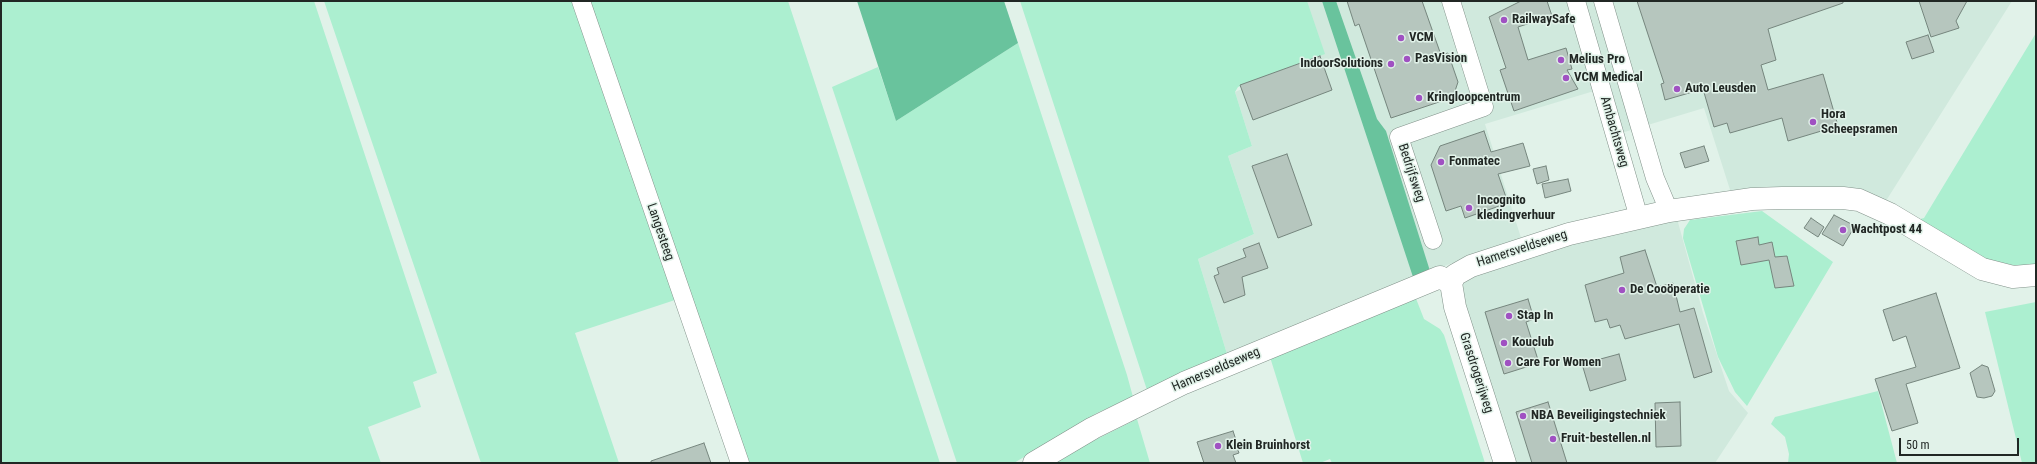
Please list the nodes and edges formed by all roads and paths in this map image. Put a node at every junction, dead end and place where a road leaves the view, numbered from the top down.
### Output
1 (581, 1) edge
2 (1451, 1) edge
3 (1576, 1) edge
4 (1604, 1) edge
5 (1669, 211) junction
6 (1638, 218) junction
7 (1433, 240) dead end
8 (2036, 275) edge
9 (1451, 283) junction
10 (740, 463) edge
11 (1034, 463) edge
12 (1505, 463) edge

1 - 10 street, Langesteeg
2 - 7 street, Bedrijfsweg
3 - 6 street, Ambachtsweg
4 - 5 street, Ambachtsweg
5 - 6 street, Hamersveldseweg
5 - 8 street, Hamersveldseweg
6 - 9 street, Hamersveldseweg
9 - 11 street, Hamersveldseweg
9 - 12 street, Grasdrogerijweg

